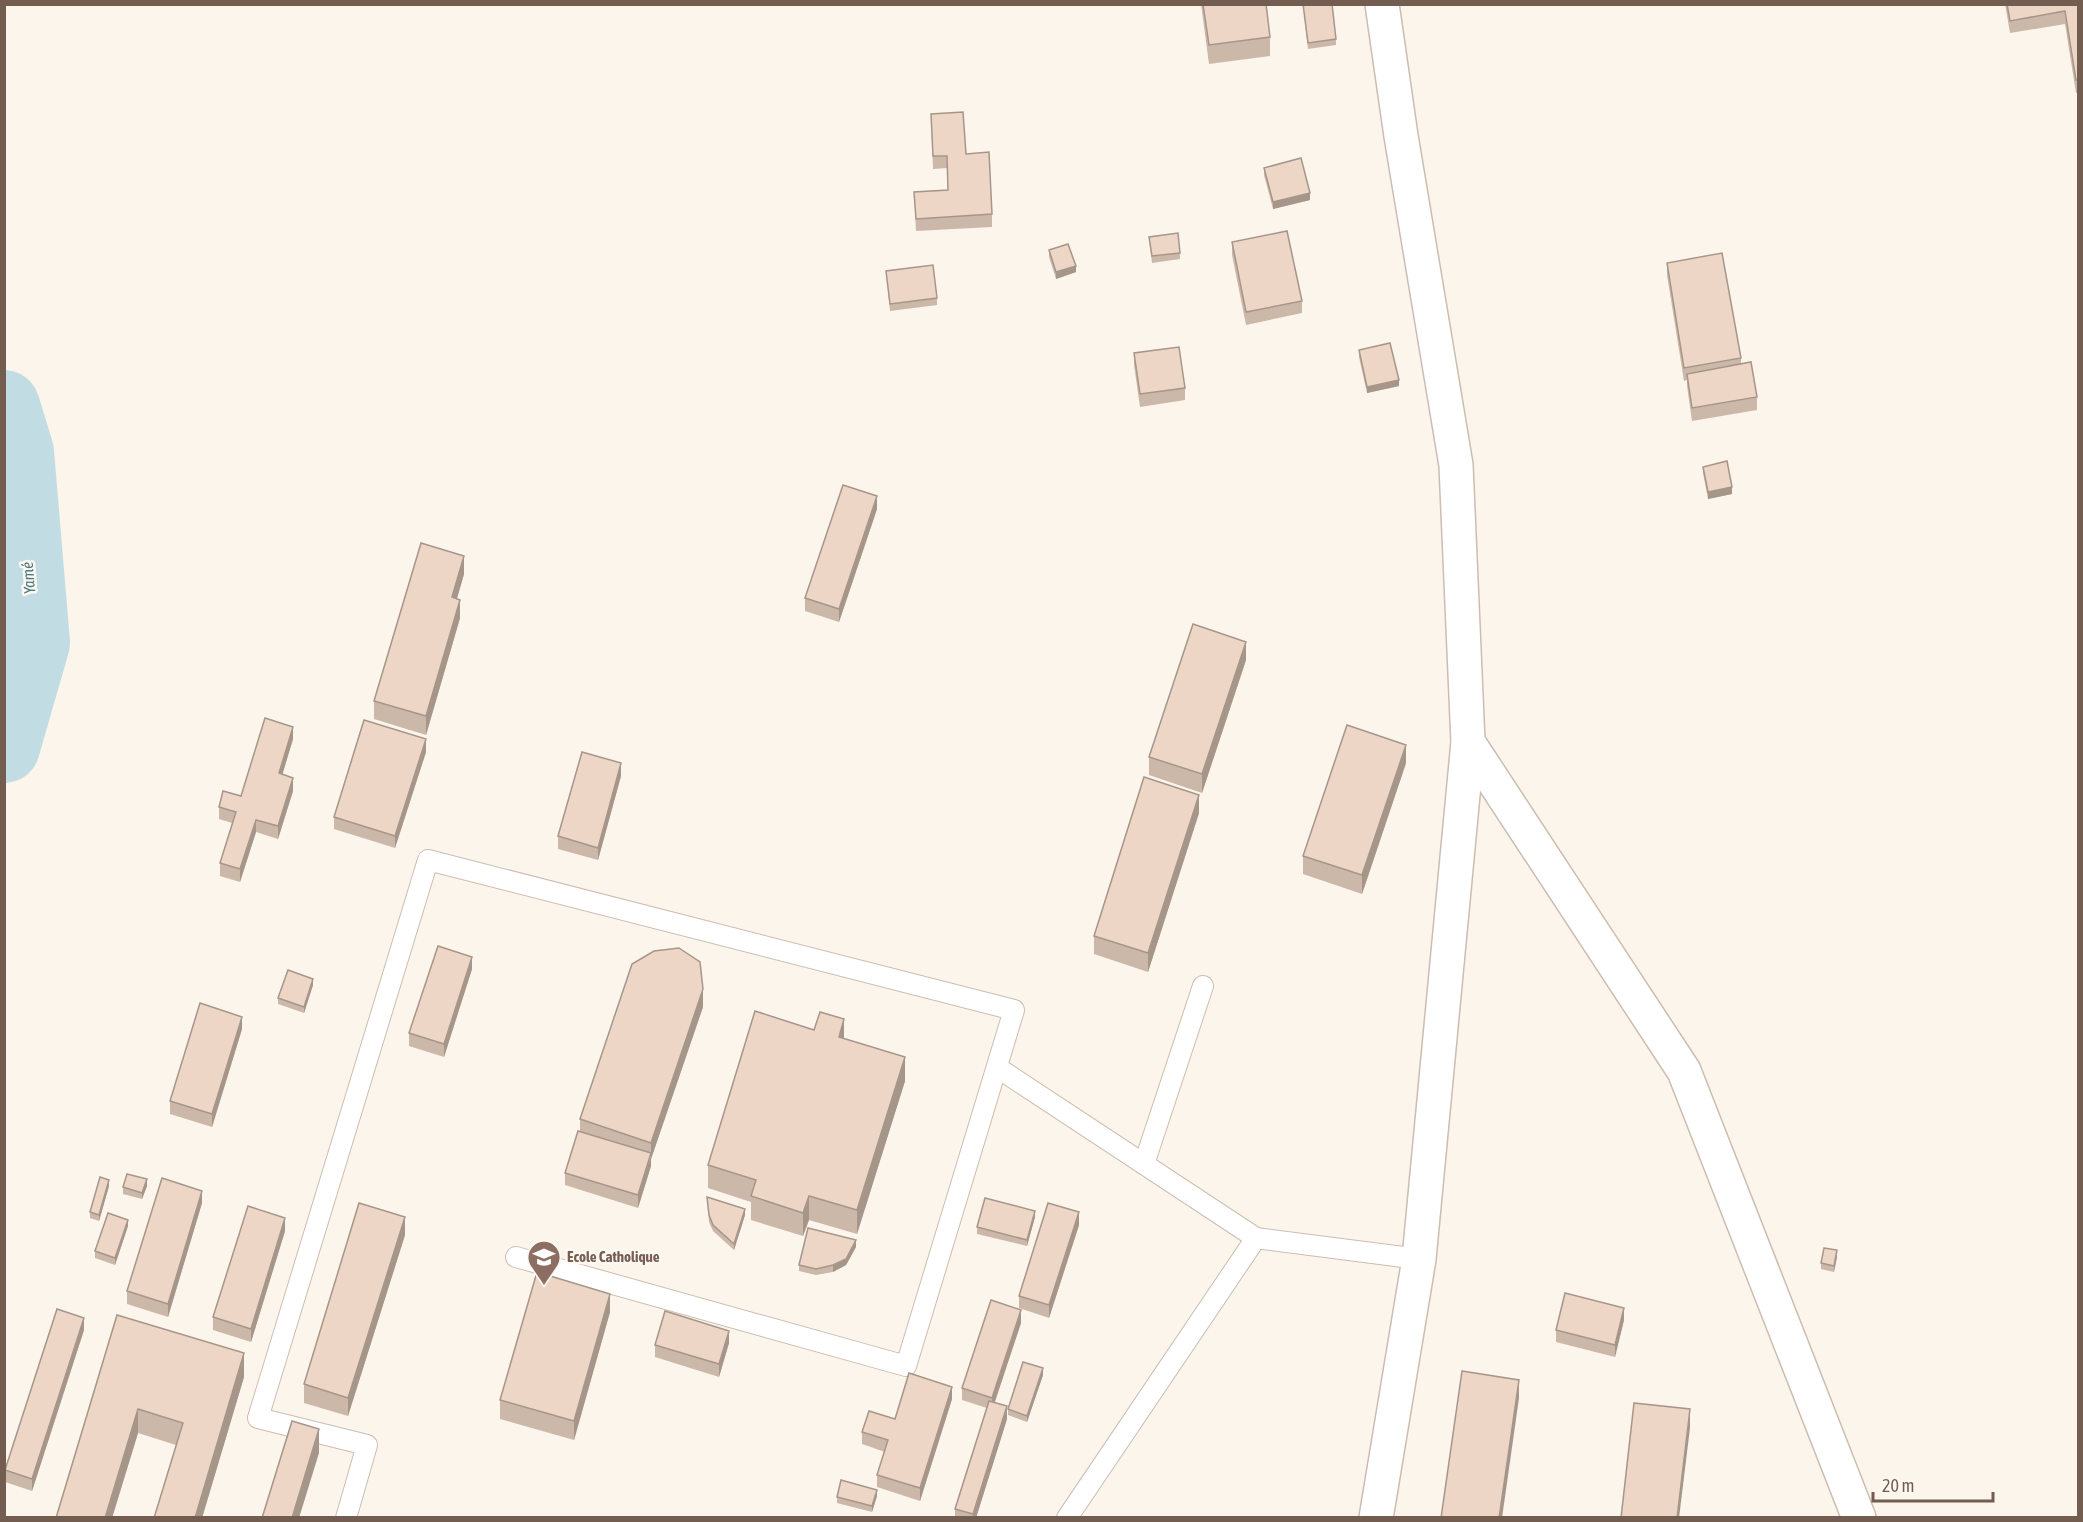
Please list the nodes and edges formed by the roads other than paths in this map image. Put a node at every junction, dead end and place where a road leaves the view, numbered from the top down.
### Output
1 (1382, 4) edge
2 (1468, 742) junction
3 (1203, 986) dead end
4 (998, 1068) junction
5 (1144, 1164) junction
6 (1256, 1238) junction
7 (516, 1257) dead end
8 (1419, 1259) junction
9 (346, 1518) edge
10 (1067, 1518) edge
11 (1376, 1518) edge
12 (1859, 1518) edge

1 - 2 street
2 - 8 street
2 - 12 street
3 - 5 lane
4 - 5 lane
4 - 7 lane
4 - 9 lane
5 - 6 lane
6 - 8 lane
6 - 10 lane
8 - 11 street

